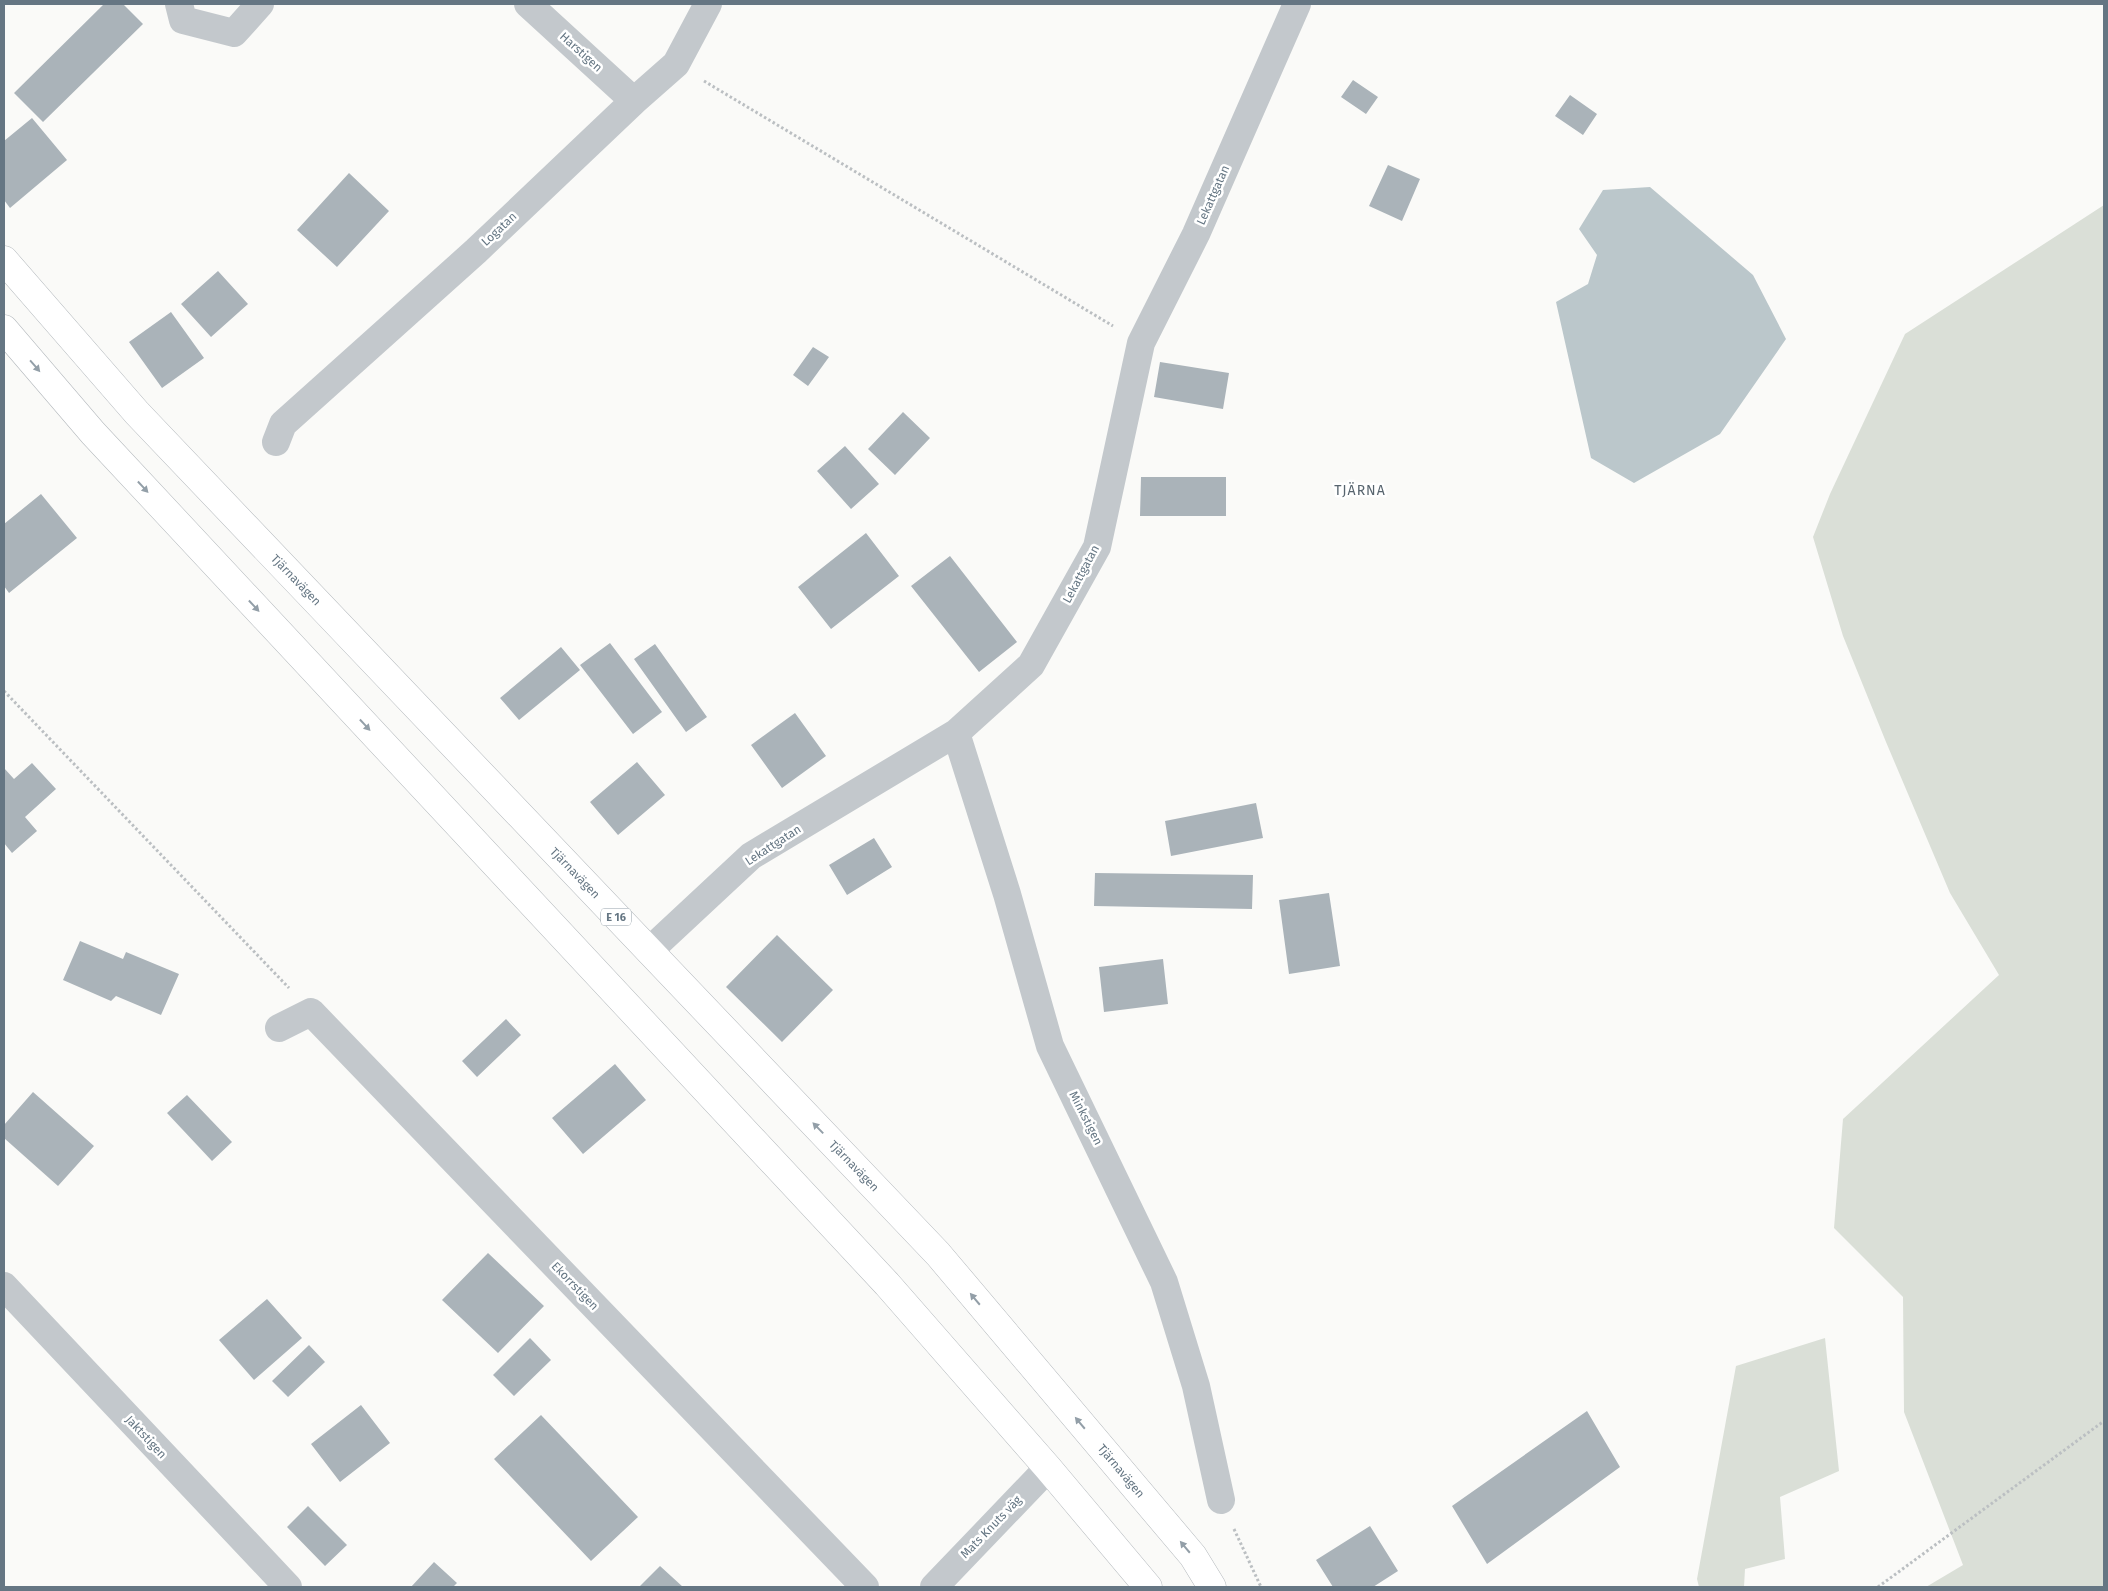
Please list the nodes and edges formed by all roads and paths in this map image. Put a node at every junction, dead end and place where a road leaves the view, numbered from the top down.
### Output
1 (179, 4) edge
2 (260, 4) edge
3 (528, 4) edge
4 (708, 4) edge
5 (1297, 4) edge
6 (676, 64) junction
7 (634, 101) junction
8 (4, 260) edge
9 (4, 329) edge
10 (1142, 343) junction
11 (276, 442) dead end
12 (4, 691) edge
13 (956, 733) junction
14 (649, 951) junction
15 (312, 1012) junction
16 (279, 1028) dead end
17 (4, 1286) edge
18 (2104, 1421) edge
19 (1048, 1468) junction
20 (1221, 1500) joint
21 (288, 1587) edge
22 (864, 1587) edge
23 (934, 1587) edge
24 (1148, 1587) edge
25 (1212, 1587) edge
26 (1261, 1587) edge
27 (1878, 1587) edge

1 - 2 street
3 - 7 street, Harstigen
4 - 6 street, Logatan
5 - 10 street, Lekattgatan
6 - 7 street, Logatan
6 - 10 path
7 - 11 street, Logatan
8 - 14 highway, Tjärnavägen / E 16
9 -> 19 highway
10 - 13 street, Lekattgatan
12 - 15 path
13 - 14 street, Lekattgatan
13 - 20 street, Minkstigen
25 -> 14 highway, Tjärnavägen / E 16
15 - 16 street
15 - 22 street, Ekorrstigen
17 - 21 street, Jaktstigen
18 - 27 path
19 - 23 street, Mats Knuts väg
19 - 24 highway
20 - 26 path

